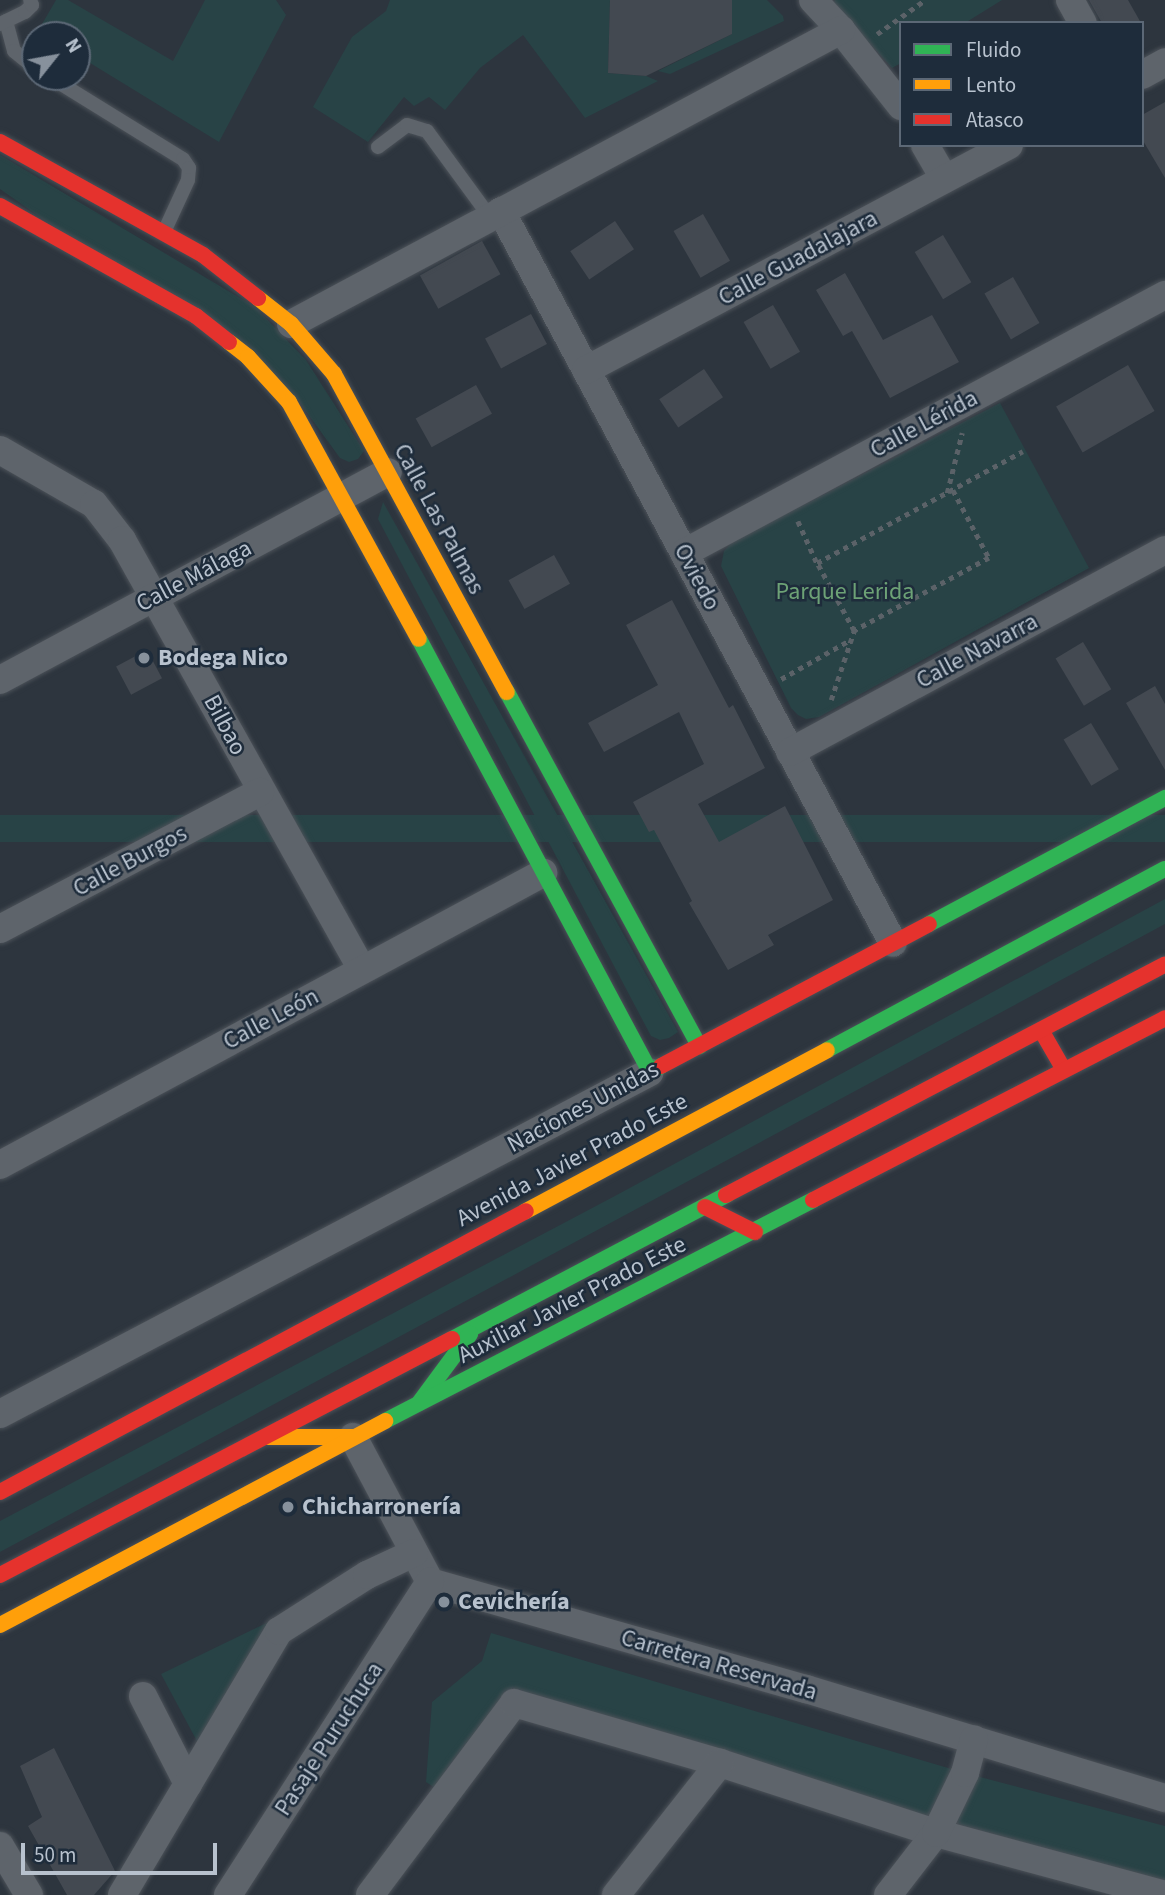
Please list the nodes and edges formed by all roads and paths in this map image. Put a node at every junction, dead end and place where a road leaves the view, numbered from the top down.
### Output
1 (30, 0) edge
2 (813, 0) edge
3 (925, 0) edge
4 (1070, 0) edge
5 (1082, 21) edge
6 (3, 22) edge
7 (841, 30) junction
8 (871, 39) dead end
9 (21, 57) edge
10 (1165, 62) edge
11 (1144, 74) edge
12 (73, 91) edge
13 (899, 103) edge
14 (0, 142) edge
15 (377, 147) dead end
16 (926, 147) edge
17 (1005, 147) edge
18 (946, 179) junction
19 (0, 206) edge
20 (496, 214) junction
21 (163, 233) junction
22 (1165, 295) edge
23 (291, 324) junction
24 (586, 370) junction
25 (971, 399) junction
26 (0, 450) edge
27 (1023, 451) dead end
28 (388, 472) junction
29 (953, 490) junction
30 (946, 494) junction
31 (343, 496) junction
32 (788, 498) junction
33 (1165, 550) edge
34 (684, 553) junction
35 (817, 563) junction
36 (155, 597) junction
37 (854, 631) junction
38 (851, 640) junction
39 (0, 680) edge
40 (758, 693) junction
41 (819, 736) junction
42 (790, 752) junction
43 (260, 792) junction
44 (1165, 798) edge
45 (1165, 869) edge
46 (543, 873) junction
47 (0, 929) edge
48 (893, 943) junction
49 (1165, 965) edge
50 (362, 970) junction
51 (1165, 1018) edge
52 (1041, 1030) junction
53 (699, 1046) junction
54 (1064, 1070) junction
55 (650, 1072) junction
56 (0, 1164) edge
57 (705, 1207) junction
58 (755, 1232) junction
59 (476, 1327) junction
60 (419, 1403) junction
61 (0, 1414) edge
62 (263, 1437) junction
63 (353, 1437) junction
64 (0, 1492) edge
65 (414, 1553) junction
66 (0, 1575) edge
67 (430, 1582) junction
68 (0, 1625) edge
69 (143, 1696) dead end
70 (974, 1739) junction
71 (720, 1763) junction
72 (188, 1784) junction
73 (1165, 1798) edge
74 (936, 1833) junction
75 (0, 1846) edge
76 (29, 1895) edge
77 (121, 1895) edge
78 (228, 1895) edge
79 (370, 1895) edge
80 (616, 1895) edge
81 (888, 1895) edge
82 (1165, 1895) edge

1 - 6 lane
2 - 7 street
3 - 8 path
4 - 5 street
6 - 9 lane
7 - 13 street
7 - 20 street
10 - 11 street
12 - 21 lane
14 - 21 street, Calle Las Palmas
15 - 20 lane
16 - 18 street
17 - 18 street, Calle Guadalajara
18 - 24 street, Calle Guadalajara
19 - 31 street
20 - 23 street
20 - 24 street, Oviedo
21 - 23 street, Calle Las Palmas
22 - 25 street, Calle Lérida
23 - 28 street, Calle Las Palmas
24 - 34 street, Oviedo
25 - 30 path
25 - 32 street, Calle Lérida
26 - 36 street, Bilbao
27 - 29 path
28 - 31 street, Calle Málaga
28 - 53 street, Calle Las Palmas
29 - 30 path
29 - 37 path
30 - 35 path
31 - 36 street, Calle Málaga
31 - 46 street
32 - 34 street, Calle Lérida
32 - 35 path
33 - 41 street, Calle Navarra
34 - 40 street, Oviedo
35 - 37 path
36 - 39 street, Calle Málaga
36 - 43 street, Bilbao
37 - 38 path
38 - 40 path
38 - 41 path
40 - 42 street, Oviedo
41 - 42 street, Calle Navarra
42 - 48 street, Oviedo
43 - 47 street, Calle Burgos
43 - 50 street, Bilbao
44 - 48 street, Naciones Unidas
45 - 64 street, Avenida Javier Prado Este
46 - 50 street, Calle León
46 - 55 street
48 - 53 street, Naciones Unidas
49 - 52 street
50 - 56 street, Calle León
51 - 54 street, Auxiliar Javier Prado Este
52 - 54 street
52 - 57 street
53 - 55 street, Naciones Unidas
54 - 58 street, Auxiliar Javier Prado Este
55 - 61 street, Naciones Unidas
57 - 58 street
57 - 59 street
58 - 60 street, Auxiliar Javier Prado Este
59 - 60 street
59 - 62 street
60 - 63 street, Auxiliar Javier Prado Este
62 - 63 street
62 - 66 street
63 - 65 street
63 - 68 street, Auxiliar Javier Prado Este
65 - 67 street
65 - 72 street
67 - 70 street, Carretera Reservada
67 - 78 street, Pasaje Puruchuca
69 - 72 street
70 - 73 street, Carretera Reservada
70 - 74 street
71 - 74 street
71 - 79 street
71 - 80 street
72 - 77 street
74 - 81 street
74 - 82 street
75 - 76 street

